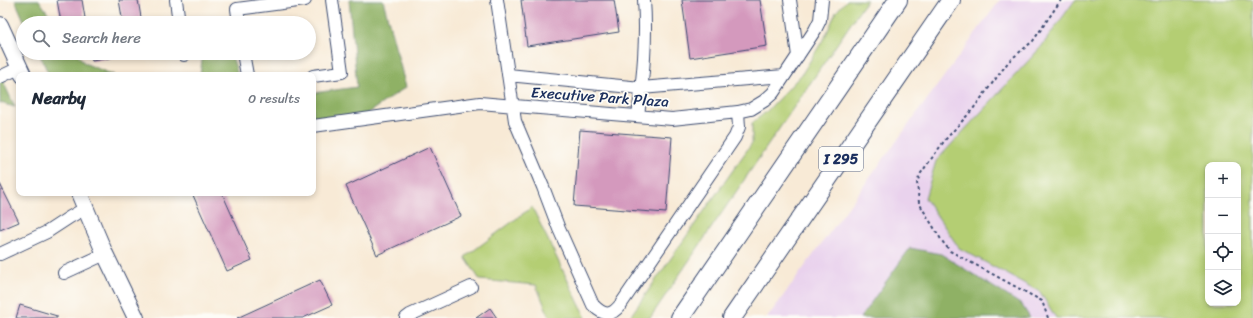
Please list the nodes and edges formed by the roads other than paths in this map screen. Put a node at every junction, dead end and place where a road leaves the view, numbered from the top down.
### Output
1 (176, 0) edge
2 (305, 0) edge
3 (332, 0) edge
4 (497, 0) edge
5 (644, 0) edge
6 (790, 0) edge
7 (822, 0) edge
8 (898, 0) edge
9 (951, 0) edge
10 (178, 16) edge
11 (238, 16) edge
12 (2, 33) edge
13 (798, 56) junction
14 (245, 60) edge
15 (21, 72) edge
16 (247, 72) edge
17 (16, 73) edge
18 (508, 75) junction
19 (316, 76) edge
20 (784, 76) junction
21 (0, 77) edge
22 (641, 88) junction
23 (513, 106) junction
24 (738, 112) junction
25 (638, 116) junction
26 (316, 126) edge
27 (80, 196) edge
28 (86, 208) junction
29 (0, 254) edge
30 (105, 254) junction
31 (64, 273) dead end
32 (471, 287) dead end
33 (136, 318) edge
34 (406, 318) edge
35 (680, 318) edge
36 (732, 318) edge

1 - 10 lane
2 - 11 lane
3 - 19 lane
4 - 18 lane
5 - 22 lane
6 - 13 lane
7 - 13 lane, Executive Park Plaza
8 - 35 highway, I 295
9 - 36 highway, I 295
12 - 15 main road
13 - 20 lane, Executive Park Plaza
14 - 16 lane
17 - 21 lane
18 - 22 lane
18 - 23 lane
20 - 22 lane
20 - 24 lane, Executive Park Plaza
22 - 25 lane
23 - 24 lane
23 - 25 lane, Executive Park Plaza
23 - 26 lane, Executive Park Plaza
24 - 25 lane, Executive Park Plaza
27 - 28 main road
28 - 29 lane
28 - 30 main road
30 - 31 lane
30 - 33 main road
32 - 34 lane

